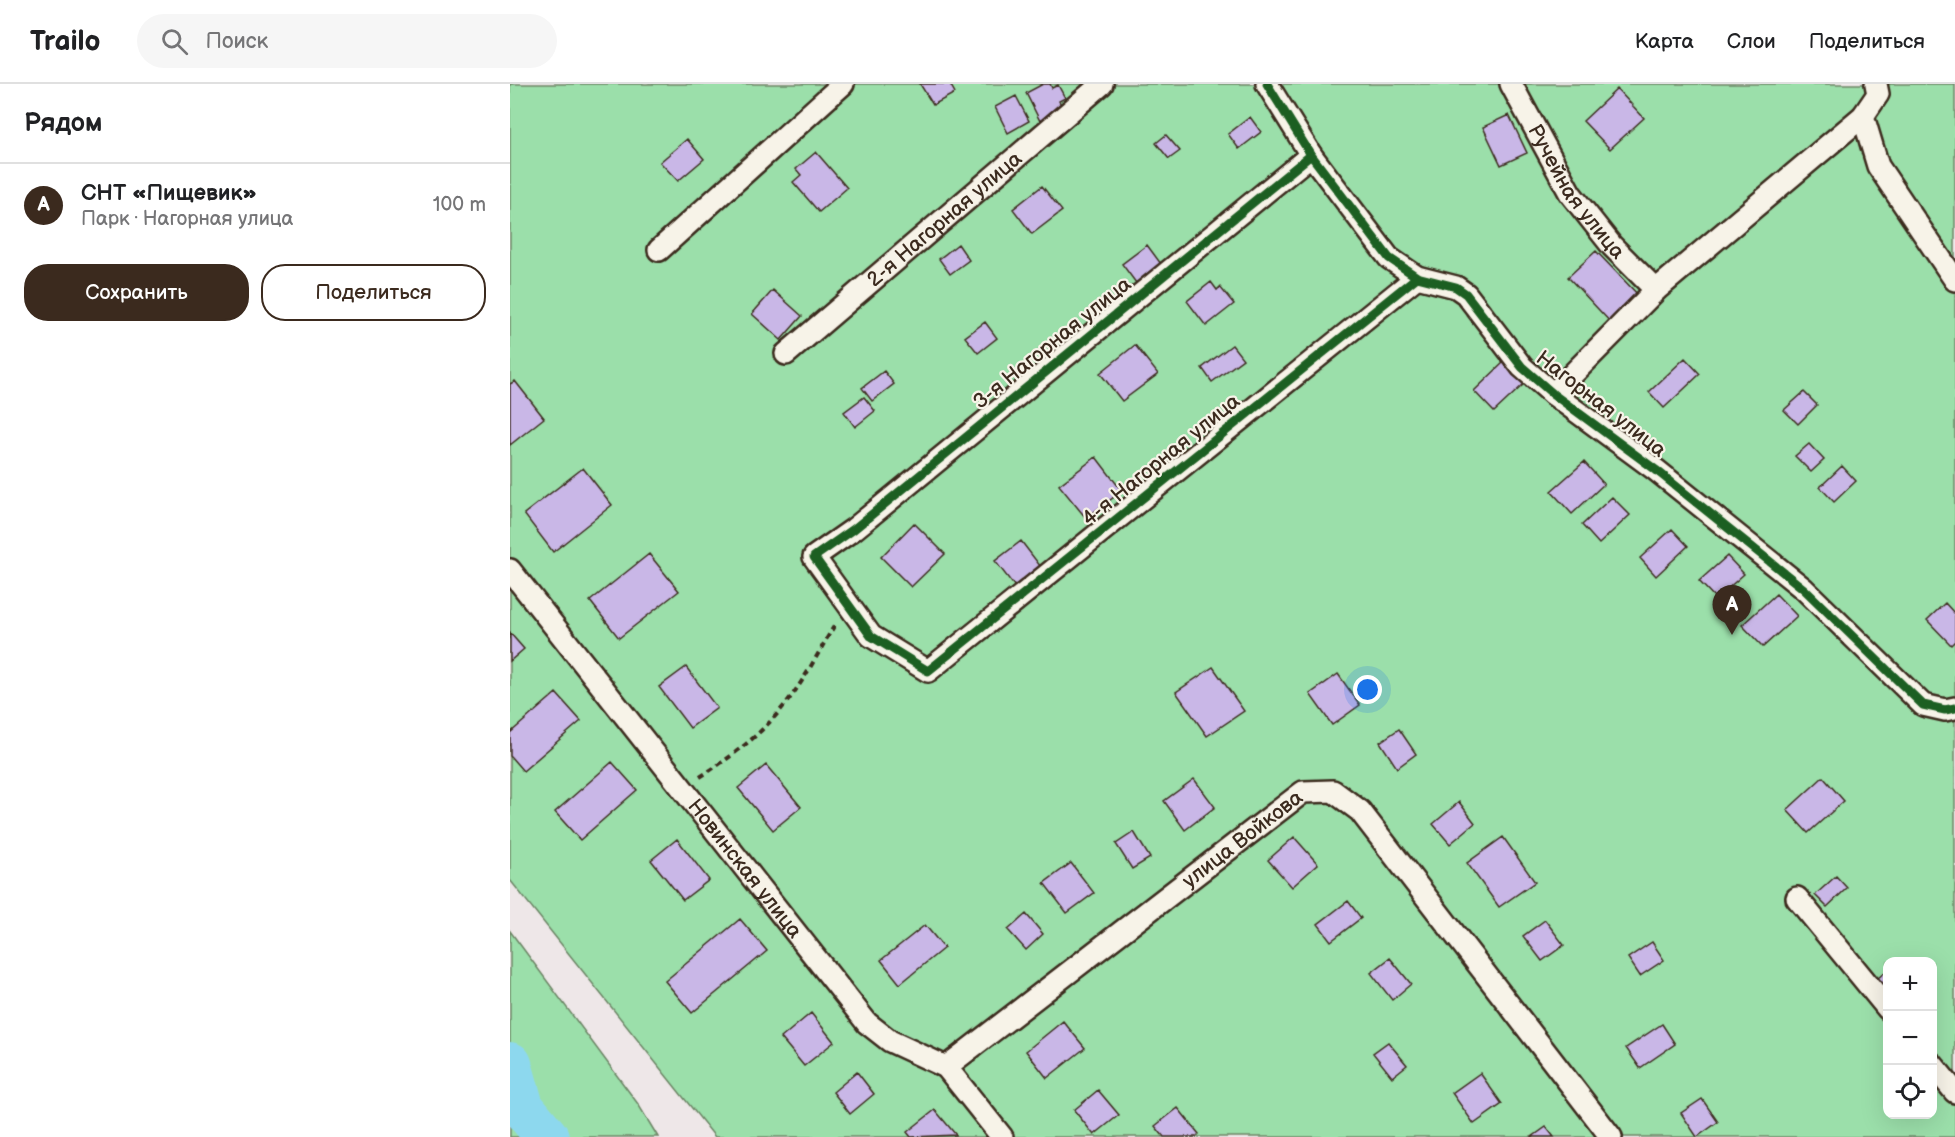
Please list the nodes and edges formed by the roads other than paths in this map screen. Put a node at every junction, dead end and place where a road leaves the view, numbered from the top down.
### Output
1 (843, 84) edge
2 (1102, 84) edge
3 (1267, 84) edge
4 (1511, 84) edge
5 (1876, 84) edge
6 (1863, 116) junction
7 (1311, 154) junction
8 (659, 250) dead end
9 (1417, 277) junction
10 (1955, 280) edge
11 (1656, 290) junction
12 (786, 354) dead end
13 (1553, 394) junction
14 (510, 570) edge
15 (848, 604) joint
16 (1955, 708) edge
17 (1797, 898) dead end
18 (1883, 1004) edge
19 (1933, 1065) edge
20 (946, 1067) junction
21 (1955, 1092) edge
22 (1002, 1137) edge
23 (1611, 1137) edge

1 - 8 street
2 - 12 street, 2-я Нагорная улица
3 - 7 street, Нагорная улица
4 - 11 street, Ручейная улица
5 - 6 street
6 - 10 street
6 - 11 street
7 - 9 street, Нагорная улица
7 - 15 street, 3-я Нагорная улица
9 - 13 street, Нагорная улица
9 - 15 street, 4-я Нагорная улица
11 - 13 street
13 - 16 street, Нагорная улица
14 - 20 street, Новинская улица
17 - 18 street
19 - 21 street
20 - 22 street, Новинская улица
20 - 23 street, улица Войкова

